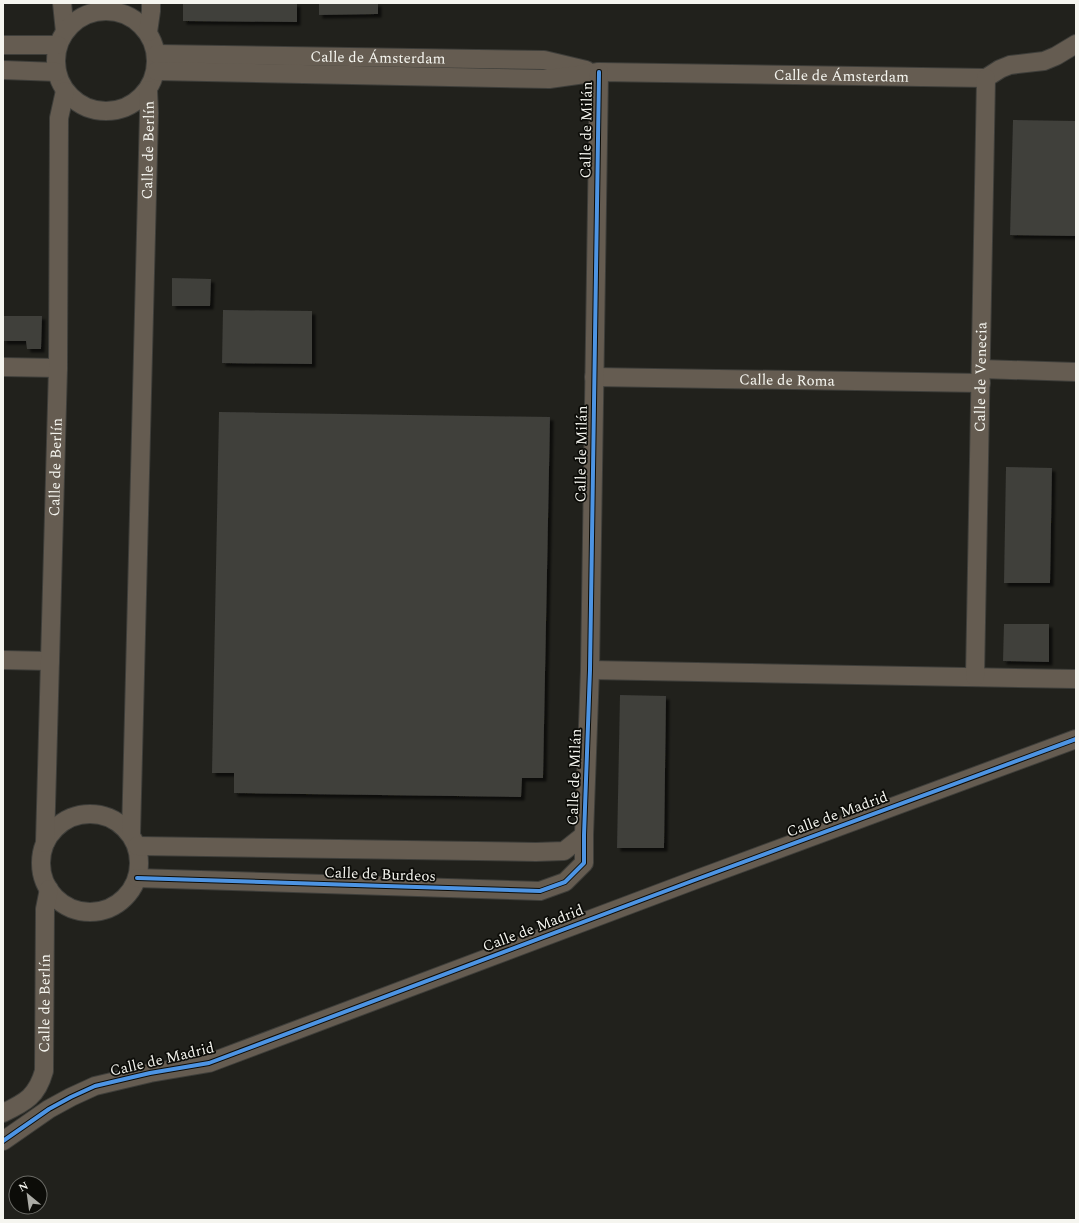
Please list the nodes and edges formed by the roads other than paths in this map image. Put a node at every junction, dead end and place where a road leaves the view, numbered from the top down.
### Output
1 (62, 3) edge
2 (152, 3) edge
3 (148, 32) junction
4 (62, 39) junction
5 (3, 45) edge
6 (1074, 50) edge
7 (156, 63) junction
8 (3, 70) edge
9 (57, 72) junction
10 (599, 72) junction
11 (986, 78) junction
12 (148, 90) junction
13 (65, 91) junction
14 (3, 367) edge
15 (58, 368) junction
16 (1076, 372) edge
17 (981, 376) junction
18 (594, 377) junction
19 (3, 660) edge
20 (50, 661) junction
21 (590, 670) junction
22 (975, 677) junction
23 (1076, 679) edge
24 (1076, 739) edge
25 (584, 835) junction
26 (134, 840) junction
27 (45, 843) junction
28 (137, 878) junction
29 (49, 889) junction
30 (10, 1110) edge
31 (3, 1141) edge

1 - 4 street
2 - 3 street
3 - 4 street
3 - 7 street
4 - 5 street
4 - 9 street
6 - 11 street
7 - 10 street, Calle de Ámsterdam
7 - 12 street
8 - 9 street
9 - 13 street
10 - 11 street, Calle de Ámsterdam
10 - 18 street, Calle de Milán
11 - 17 street, Calle de Venecia
12 - 13 street
12 - 26 street, Calle de Berlín
13 - 15 street, Calle de Berlín
14 - 15 street
15 - 20 street, Calle de Berlín
16 - 17 street, Calle de Roma
17 - 18 street, Calle de Roma
17 - 22 street, Calle de Venecia
18 - 21 street, Calle de Milán
19 - 20 street
20 - 27 street, Calle de Berlín
21 - 22 street
21 - 25 street, Calle de Milán
22 - 23 street
24 - 31 street, Calle de Madrid
25 - 26 street, Calle de Burdeos
25 - 28 street, Calle de Burdeos
26 - 27 street
26 - 28 street
27 - 29 street
28 - 29 street
29 - 30 street, Calle de Berlín

